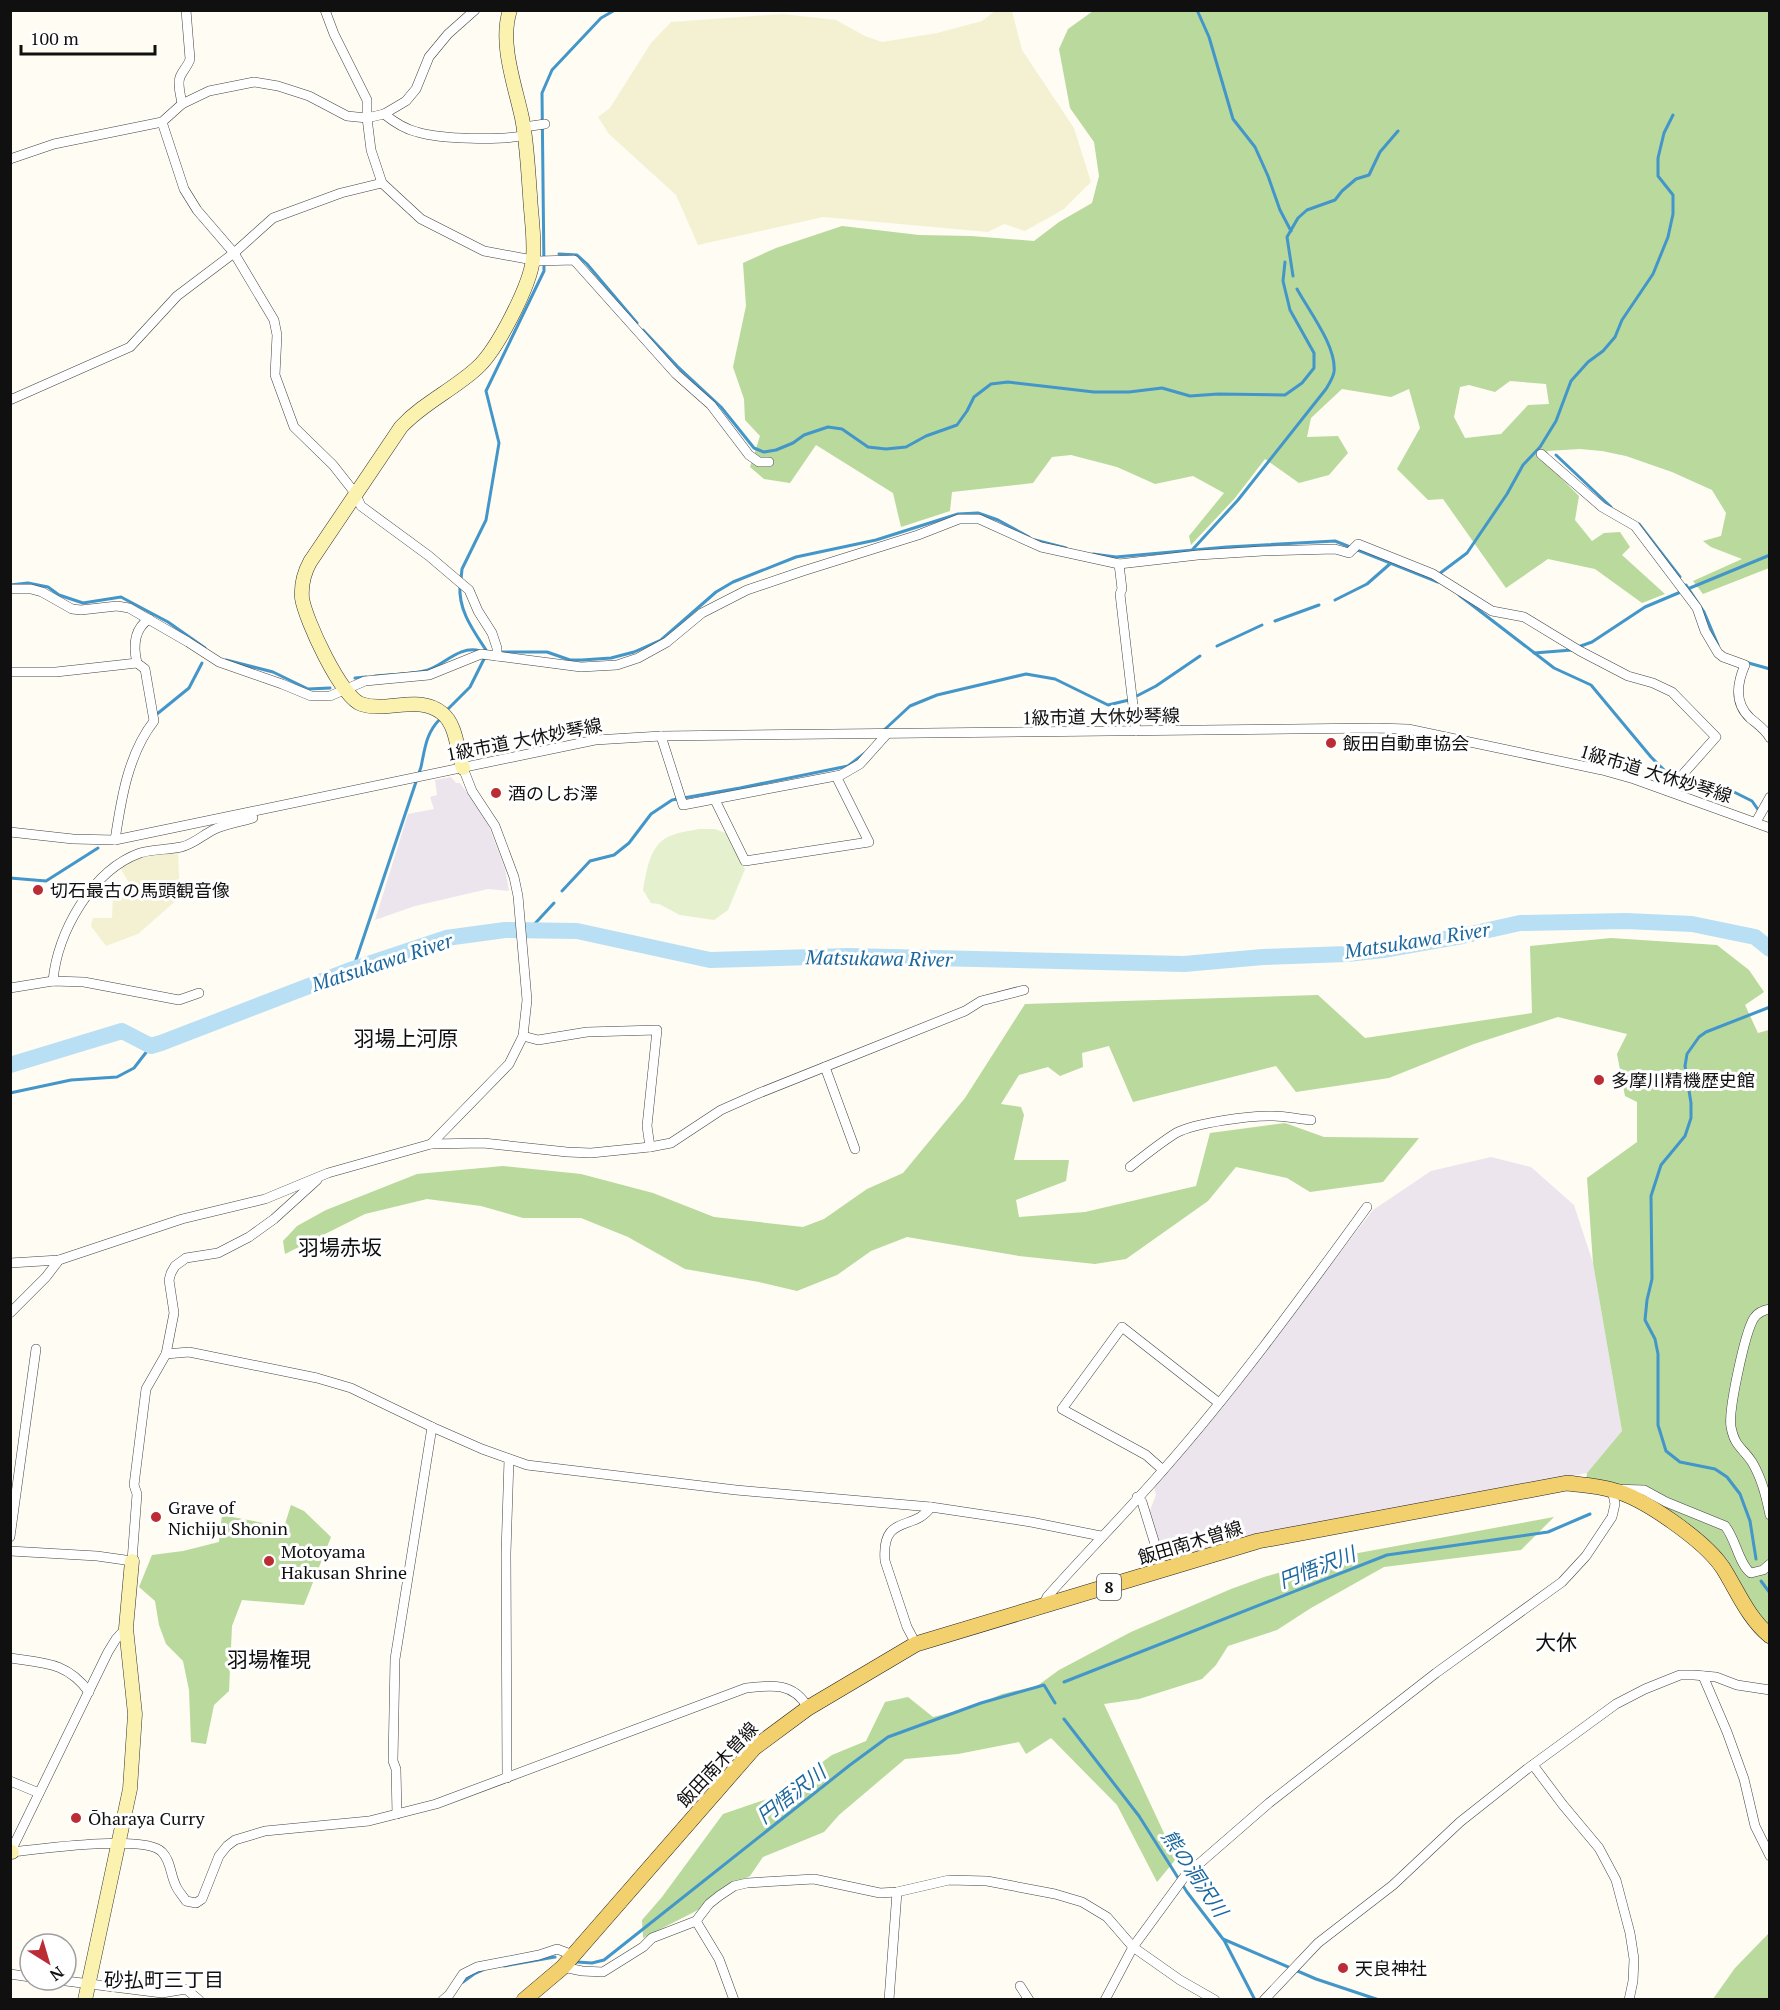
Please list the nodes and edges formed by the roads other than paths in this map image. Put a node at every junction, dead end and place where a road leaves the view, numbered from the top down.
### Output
1 (186, 10) edge
2 (326, 10) edge
3 (475, 10) edge
4 (510, 10) edge
5 (182, 104) junction
6 (384, 114) junction
7 (367, 118) junction
8 (162, 122) junction
9 (545, 124) dead end
10 (527, 129) junction
11 (10, 159) edge
12 (382, 183) junction
13 (234, 253) junction
14 (535, 261) junction
15 (10, 400) edge
16 (1541, 454) dead end
17 (770, 462) dead end
18 (355, 493) junction
19 (1119, 564) junction
20 (10, 590) edge
21 (149, 619) junction
22 (491, 653) junction
23 (137, 663) junction
24 (10, 672) edge
25 (344, 689) junction
26 (1136, 731) junction
27 (886, 735) junction
28 (661, 736) junction
29 (1770, 738) edge
30 (463, 768) junction
31 (836, 776) junction
32 (1671, 787) junction
33 (715, 800) junction
34 (1767, 801) edge
35 (271, 809) junction
36 (1762, 824) edge
37 (10, 832) edge
38 (115, 840) junction
39 (53, 981) junction
40 (10, 988) edge
41 (1024, 990) dead end
42 (199, 993) dead end
43 (523, 1036) junction
44 (825, 1067) junction
45 (1311, 1120) dead end
46 (431, 1144) junction
47 (650, 1147) junction
48 (855, 1149) dead end
49 (1130, 1167) dead end
50 (320, 1176) junction
51 (1367, 1207) dead end
52 (58, 1260) junction
53 (10, 1263) edge
54 (1770, 1309) edge
55 (10, 1313) edge
56 (36, 1349) dead end
57 (166, 1354) junction
58 (1219, 1403) junction
59 (432, 1427) junction
60 (509, 1459) junction
61 (1163, 1470) junction
62 (1612, 1489) junction
63 (1137, 1497) junction
64 (931, 1507) junction
65 (1770, 1515) edge
66 (1101, 1536) junction
67 (10, 1537) edge
68 (10, 1551) edge
69 (132, 1562) junction
70 (1770, 1564) edge
71 (1163, 1570) junction
72 (1043, 1606) junction
73 (126, 1628) junction
74 (1770, 1636) edge
75 (916, 1644) junction
76 (10, 1658) edge
77 (1703, 1676) junction
78 (1770, 1690) edge
79 (89, 1692) junction
80 (808, 1708) junction
81 (1533, 1765) junction
82 (507, 1778) junction
83 (10, 1781) edge
84 (39, 1793) junction
85 (397, 1814) junction
86 (118, 1842) junction
87 (11, 1852) edge
88 (1770, 1856) edge
89 (897, 1892) junction
90 (696, 1920) junction
91 (1133, 1947) junction
92 (573, 1955) junction
93 (563, 1967) junction
94 (78, 1983) edge
95 (88, 1984) junction
96 (1020, 1986) dead end
97 (85, 2000) edge
98 (199, 2000) edge
99 (443, 2000) edge
100 (524, 2000) edge
101 (734, 2000) edge
102 (889, 2000) edge
103 (1029, 2000) edge
104 (1105, 2000) edge
105 (1215, 2000) edge
106 (1264, 2000) edge
107 (1629, 2000) edge

1 - 5 street
2 - 7 street
3 - 6 street
4 - 10 street
5 - 7 street
5 - 8 street
6 - 7 street
6 - 10 street
7 - 12 street
8 - 11 street
8 - 13 street
9 - 10 street
10 - 14 street
12 - 13 street
12 - 14 street
13 - 15 street
13 - 18 street
14 - 17 street
14 - 18 street
16 - 29 street
18 - 22 street
18 - 25 street
19 - 22 street
19 - 26 street
19 - 32 street
20 - 21 street
21 - 23 street
21 - 25 street
22 - 25 street
23 - 24 street
23 - 38 street
25 - 30 street
26 - 27 street, 1級市道 大休妙琴線
26 - 32 street, 1級市道 大休妙琴線
27 - 28 street, 1級市道 大休妙琴線
27 - 31 street
28 - 30 street, 1級市道 大休妙琴線
28 - 33 street
30 - 35 street, 1級市道 大休妙琴線
30 - 43 street
31 - 33 street
31 - 33 street
32 - 36 street, 1級市道 大休妙琴線
34 - 36 street
35 - 38 street
35 - 39 street
37 - 38 street
39 - 40 street
39 - 42 street
41 - 44 street
43 - 46 street
43 - 47 street
44 - 47 street
44 - 48 street
45 - 49 street
46 - 47 street
46 - 50 street
50 - 52 street
50 - 57 street
51 - 58 street
52 - 53 street
52 - 55 street
54 - 65 street
56 - 67 street
57 - 59 street
57 - 69 street
58 - 61 street
58 - 61 street
59 - 60 street
59 - 85 street
60 - 64 street
60 - 82 street
61 - 63 street
62 - 70 street
62 - 71 main road, 飯田南木曽線 / 8
62 - 74 main road, 飯田南木曽線 / 8
62 - 91 street
63 - 66 street
63 - 71 street
64 - 66 street
64 - 75 street
66 - 72 street
68 - 69 street
69 - 73 street
71 - 72 main road, 飯田南木曽線 / 8
72 - 75 main road, 飯田南木曽線 / 8
73 - 79 street
73 - 86 street
75 - 80 main road, 飯田南木曽線 / 8
76 - 79 street
77 - 78 street
77 - 81 street
77 - 88 street
79 - 84 street
80 - 82 street
80 - 92 main road, 飯田南木曽線 / 8
81 - 106 street
81 - 107 street
82 - 85 street
83 - 84 street
84 - 87 street
85 - 86 street
86 - 87 street
86 - 95 street
89 - 90 street
89 - 91 street
89 - 102 street
90 - 93 street
90 - 101 street
91 - 104 street
91 - 105 street
92 - 93 main road, 飯田南木曽線 / 8
92 - 99 street
93 - 100 main road, 飯田南木曽線 / 8
94 - 95 street
95 - 97 street
95 - 98 street
96 - 103 street

